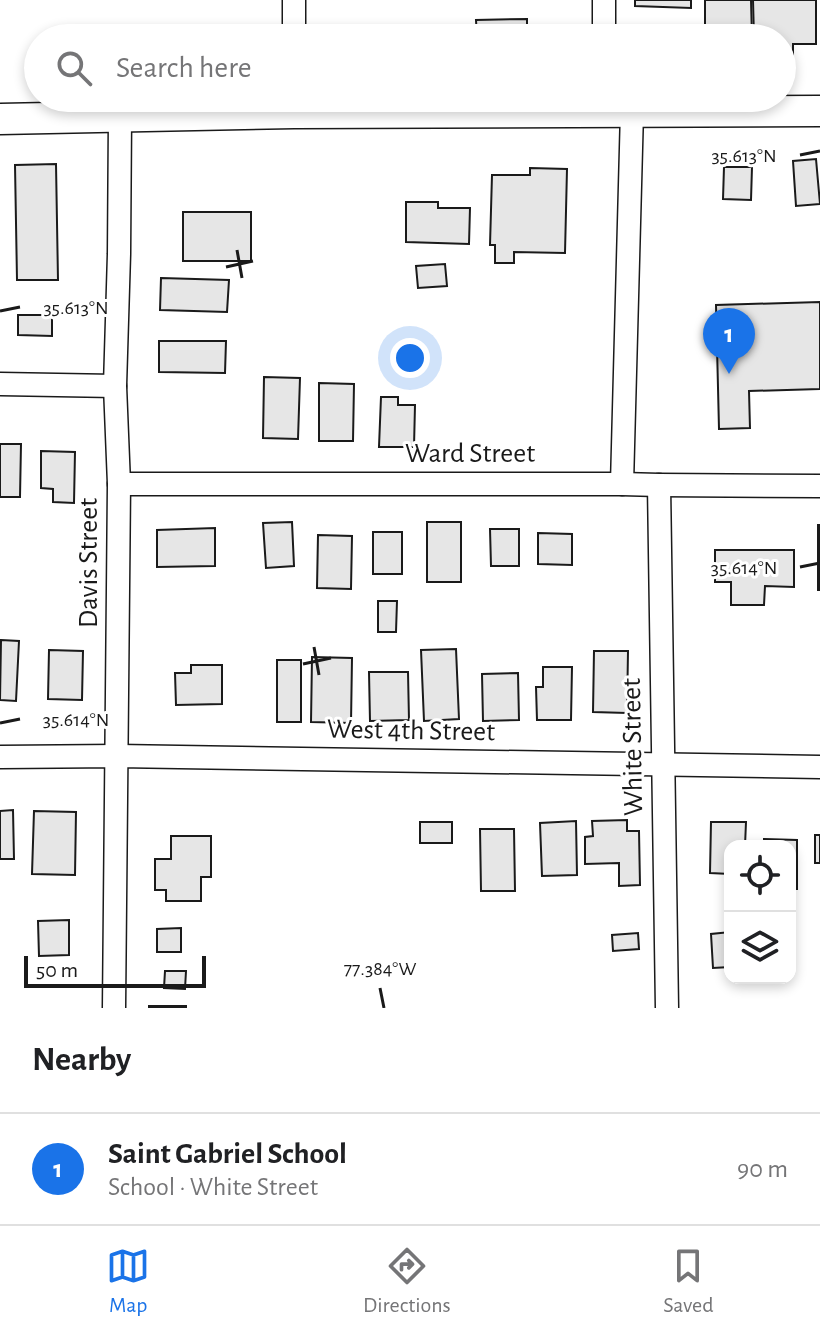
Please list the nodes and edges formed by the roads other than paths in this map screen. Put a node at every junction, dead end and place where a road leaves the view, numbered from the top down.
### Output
1 (294, 0) edge
2 (604, 0) edge
3 (294, 24) edge
4 (604, 24) edge
5 (796, 111) edge
6 (820, 111) edge
7 (199, 112) edge
8 (613, 112) edge
9 (120, 117) junction
10 (0, 119) edge
11 (0, 384) edge
12 (115, 386) junction
13 (119, 484) junction
14 (622, 484) junction
15 (659, 485) junction
16 (820, 486) edge
17 (118, 756) junction
18 (0, 757) edge
19 (663, 765) junction
20 (820, 767) edge
21 (114, 1008) edge
22 (667, 1008) edge

1 - 3 street
2 - 4 street
5 - 6 main road
7 - 9 main road
8 - 14 street
9 - 10 main road
9 - 12 street, Davis Street
11 - 12 street
12 - 13 street, Davis Street
13 - 14 street, Ward Street
13 - 17 street, Davis Street
14 - 15 street, Ward Street
15 - 16 street, Ward Street
15 - 19 street, White Street
17 - 18 street, West 4th Street
17 - 19 street, West 4th Street
17 - 21 street, Davis Street
19 - 20 street, West 4th Street
19 - 22 street, White Street

